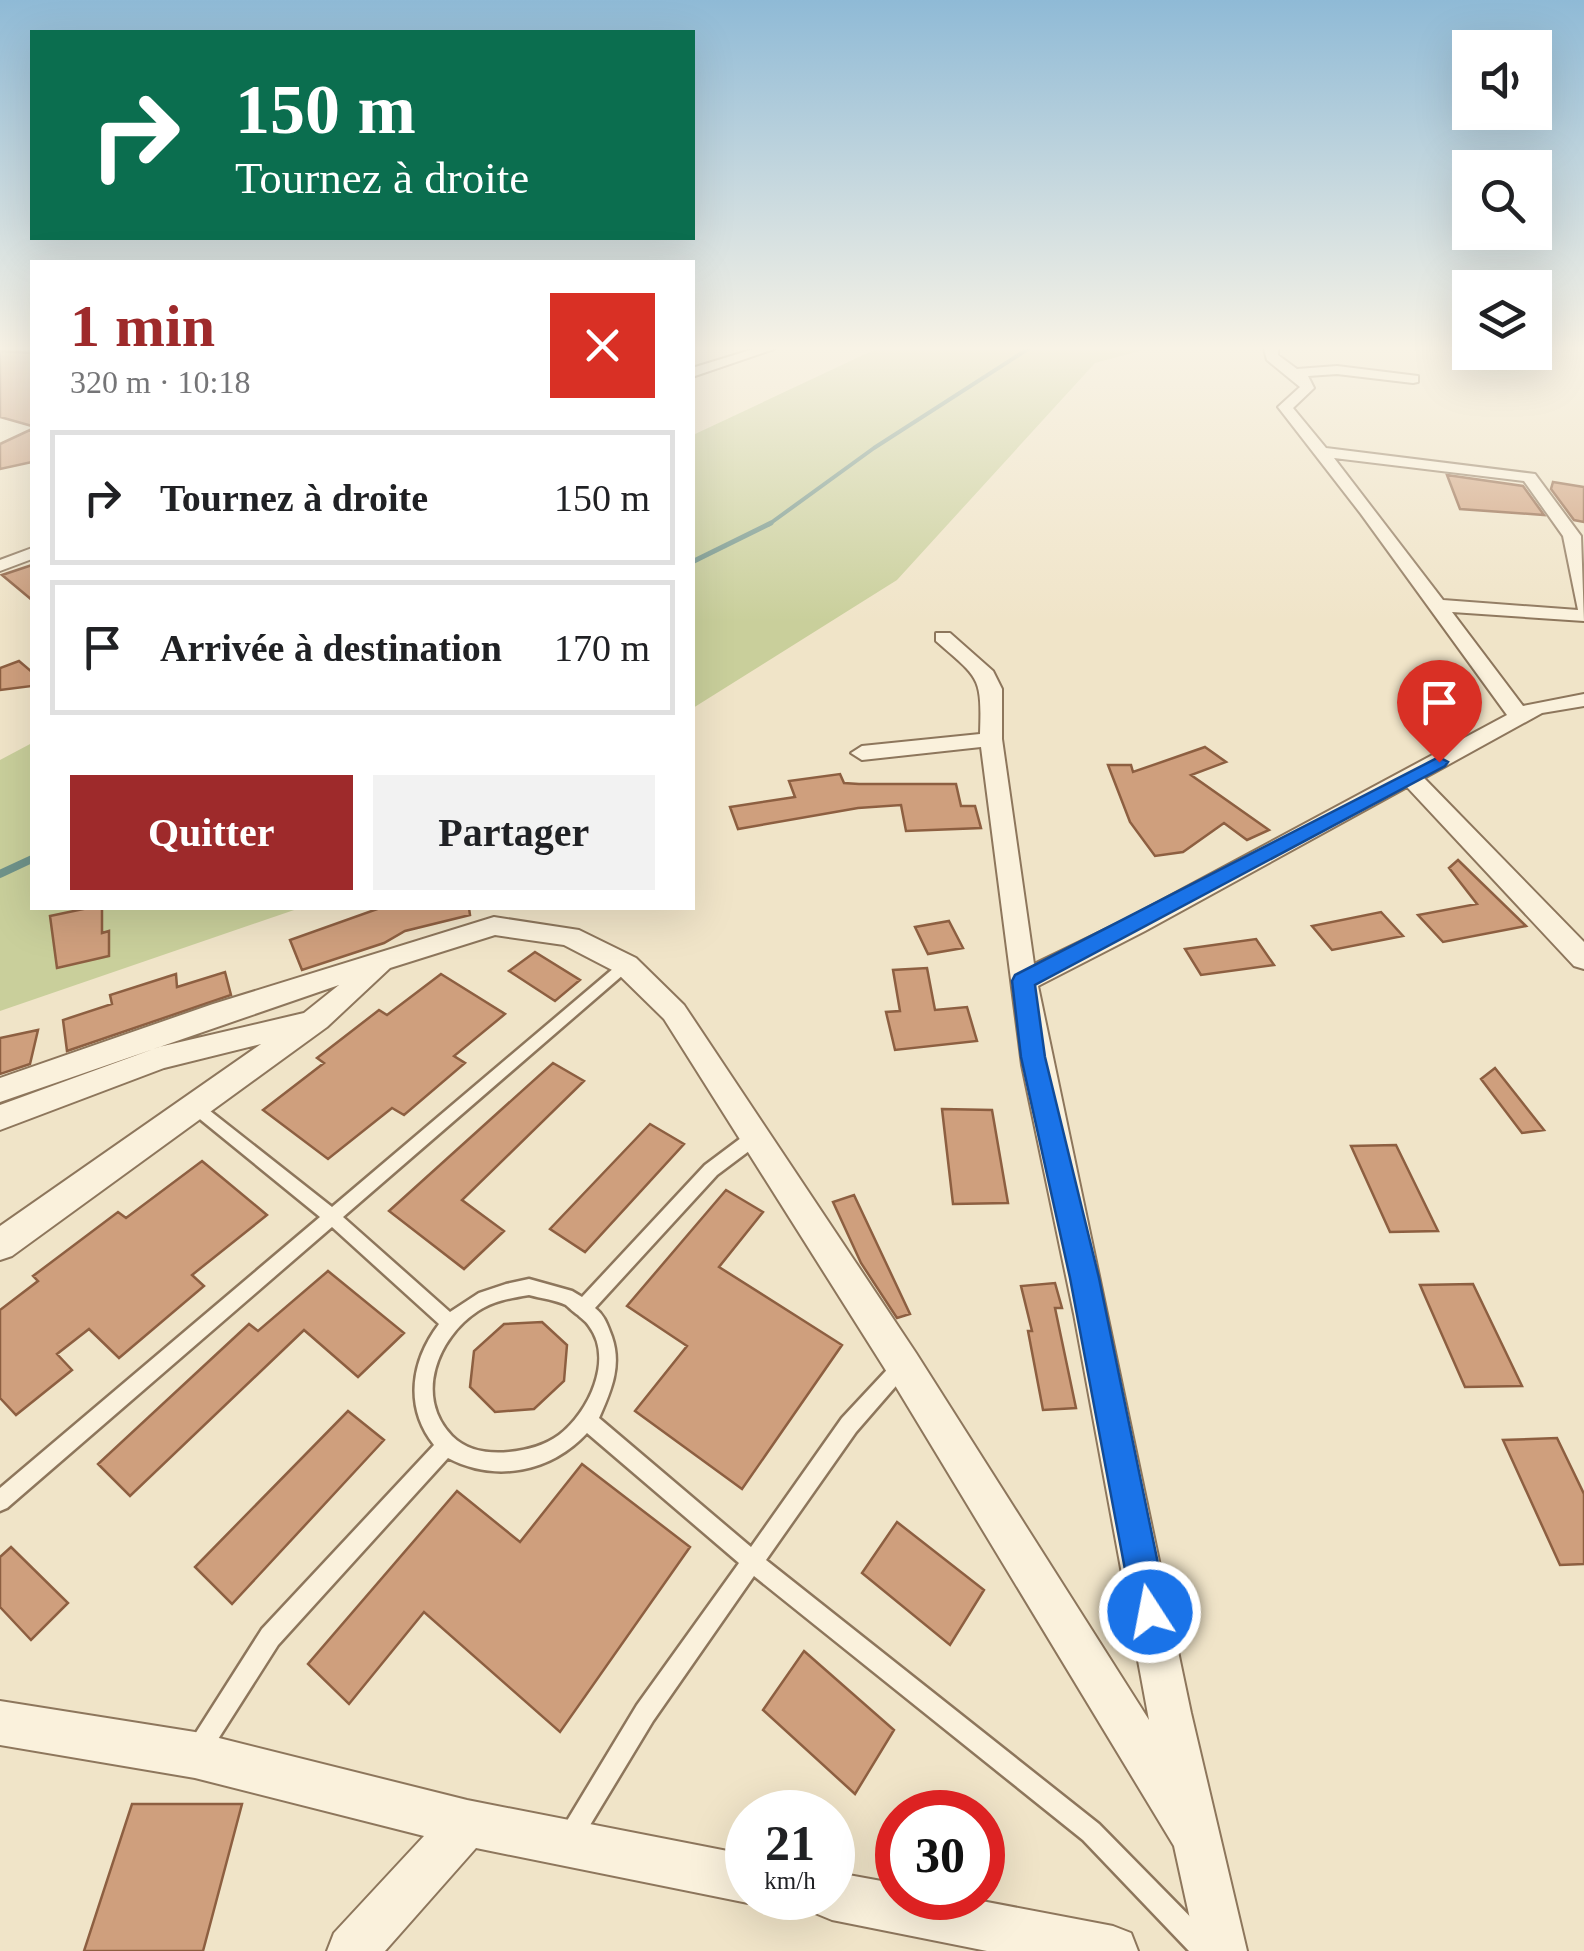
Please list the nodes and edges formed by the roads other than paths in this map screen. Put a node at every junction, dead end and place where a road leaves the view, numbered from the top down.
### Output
1 (1311, 440) edge
2 (1321, 452) junction
3 (30, 553) edge
4 (0, 566) edge
5 (1439, 605) junction
6 (1584, 606) edge
7 (1584, 615) edge
8 (943, 636) dead end
9 (1584, 700) edge
10 (1520, 717) junction
11 (991, 739) junction
12 (862, 753) dead end
13 (1412, 778) junction
14 (388, 959) junction
15 (1584, 959) edge
16 (626, 965) junction
17 (1023, 981) junction
18 (318, 1019) junction
19 (0, 1090) edge
20 (195, 1107) junction
21 (0, 1118) edge
22 (755, 1137) junction
23 (332, 1216) junction
24 (0, 1246) edge
25 (585, 1306) junction
26 (450, 1323) junction
27 (903, 1364) junction
28 (587, 1420) junction
29 (447, 1445) junction
30 (0, 1501) edge
31 (754, 1562) junction
32 (0, 1723) edge
33 (195, 1755) junction
34 (467, 1823) junction
35 (1194, 1835) junction
36 (566, 1844) junction
37 (725, 1875) edge
38 (855, 1901) edge
39 (352, 1951) edge
40 (1113, 1951) edge
41 (1206, 1951) edge
42 (1222, 1951) edge

1 - 2 street
2 - 5 street
2 - 6 street
3 - 4 street
5 - 7 street
5 - 10 street
8 - 11 street
9 - 10 street
10 - 13 street
11 - 12 street
11 - 17 street
13 - 15 street
13 - 17 street
14 - 16 street
14 - 18 street
14 - 19 street
16 - 22 street
16 - 23 lane
17 - 35 street
18 - 20 street
18 - 21 street
20 - 23 lane
20 - 24 street
22 - 25 lane
22 - 27 street
23 - 26 lane
23 - 30 lane
25 - 26 lane
25 - 28 lane
26 - 29 lane
27 - 31 lane
27 - 35 street
28 - 29 lane
28 - 31 lane
29 - 33 lane
31 - 36 lane
31 - 41 lane
32 - 33 street
33 - 34 street
34 - 36 street
34 - 39 street
35 - 42 street
36 - 37 street
38 - 40 street

